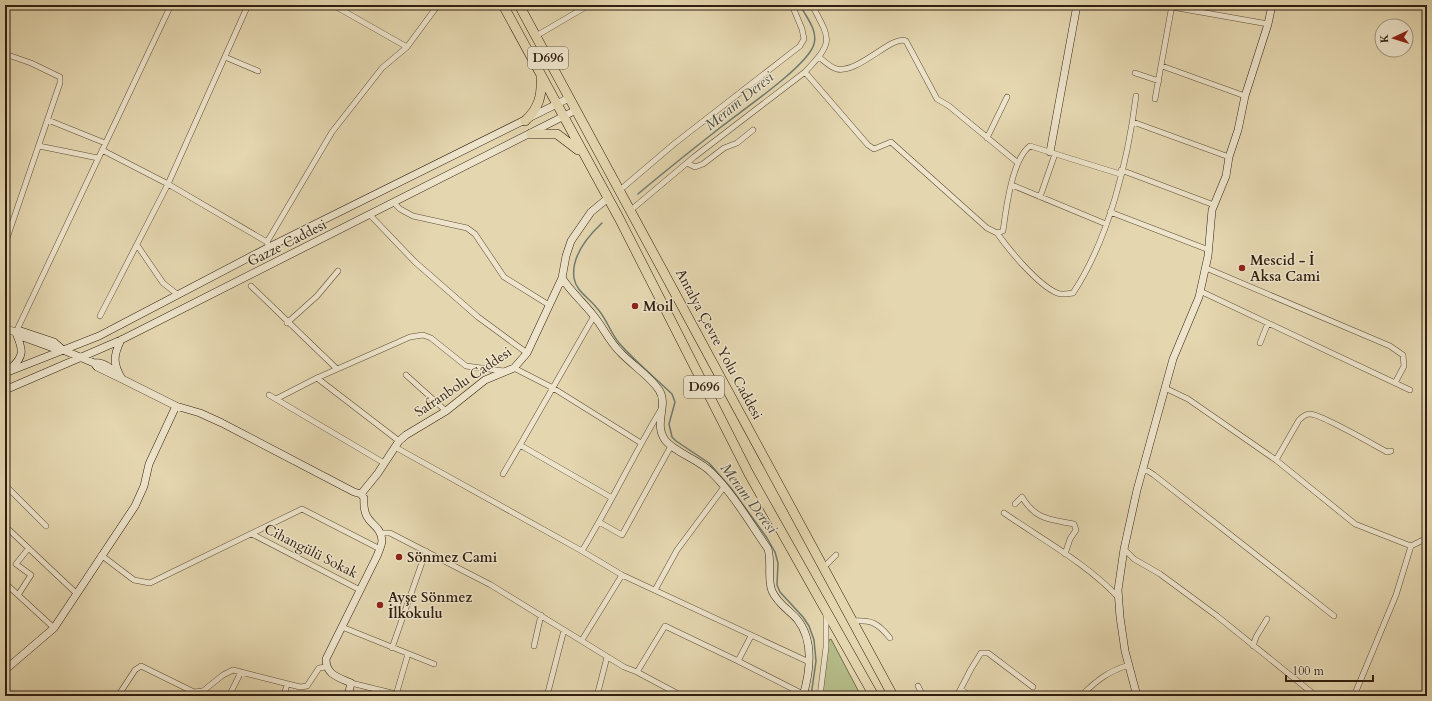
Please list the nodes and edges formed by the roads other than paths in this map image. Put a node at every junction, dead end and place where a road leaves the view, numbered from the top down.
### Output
1 (170, 5) edge
2 (248, 5) edge
3 (333, 5) edge
4 (438, 5) edge
5 (503, 5) edge
6 (520, 5) edge
7 (589, 5) edge
8 (792, 5) edge
9 (812, 5) edge
10 (1078, 5) edge
11 (1272, 5) edge
12 (1172, 6) edge
13 (1268, 24) junction
14 (536, 36) junction
15 (407, 47) junction
16 (5, 54) edge
17 (225, 57) junction
18 (819, 57) junction
19 (1162, 66) junction
20 (258, 71) dead end
21 (804, 72) junction
22 (1135, 73) dead end
23 (540, 74) junction
24 (1159, 81) junction
25 (1136, 96) dead end
26 (1245, 96) junction
27 (1007, 97) dead end
28 (569, 98) junction
29 (1155, 99) dead end
30 (557, 104) junction
31 (576, 110) junction
32 (563, 117) junction
33 (48, 120) junction
34 (525, 121) junction
35 (1133, 122) junction
36 (752, 130) dead end
37 (531, 134) junction
38 (987, 138) junction
39 (105, 143) junction
40 (39, 146) junction
41 (102, 150) junction
42 (1053, 153) junction
43 (1229, 157) junction
44 (98, 158) junction
45 (587, 159) junction
46 (1018, 163) junction
47 (687, 164) junction
48 (1121, 172) junction
49 (168, 184) junction
50 (1012, 185) junction
51 (620, 190) junction
52 (1040, 197) junction
53 (608, 198) junction
54 (394, 203) junction
55 (1214, 205) junction
56 (631, 210) junction
57 (1110, 212) junction
58 (370, 215) junction
59 (1106, 224) junction
60 (997, 233) junction
61 (5, 244) edge
62 (137, 245) junction
63 (268, 245) junction
64 (1209, 250) junction
65 (1206, 268) junction
66 (338, 271) dead end
67 (562, 278) junction
68 (251, 286) dead end
69 (1200, 291) junction
70 (177, 294) junction
71 (549, 305) junction
72 (100, 316) dead end
73 (594, 316) junction
74 (288, 323) junction
75 (1268, 324) junction
76 (5, 329) edge
77 (16, 332) junction
78 (121, 340) junction
79 (1260, 343) dead end
80 (64, 350) junction
81 (527, 353) junction
82 (82, 358) junction
83 (514, 368) junction
84 (337, 369) junction
85 (505, 372) junction
86 (5, 373) edge
87 (406, 375) dead end
88 (317, 378) junction
89 (122, 379) junction
90 (1395, 384) junction
91 (553, 388) junction
92 (1165, 388) junction
93 (5, 390) edge
94 (1410, 390) dead end
95 (270, 395) dead end
96 (276, 399) junction
97 (176, 406) junction
98 (660, 410) junction
99 (446, 411) junction
100 (641, 442) junction
101 (397, 444) junction
102 (520, 445) junction
103 (671, 446) junction
104 (1391, 451) dead end
105 (1276, 460) junction
106 (384, 463) junction
107 (1142, 471) junction
108 (504, 474) dead end
109 (5, 485) edge
110 (724, 487) junction
111 (361, 494) junction
112 (612, 498) junction
113 (1015, 504) dead end
114 (1004, 513) dead end
115 (599, 522) junction
116 (5, 526) edge
117 (46, 526) dead end
118 (380, 533) junction
119 (252, 534) junction
120 (1427, 538) edge
121 (1411, 546) junction
122 (28, 549) junction
123 (380, 549) junction
124 (1124, 549) junction
125 (426, 551) junction
126 (582, 551) junction
127 (1065, 554) junction
128 (101, 555) junction
129 (836, 555) dead end
130 (824, 567) junction
131 (622, 575) junction
132 (5, 583) edge
133 (360, 590) junction
134 (655, 590) junction
135 (76, 593) junction
136 (18, 595) junction
137 (1118, 597) junction
138 (826, 610) junction
139 (541, 615) junction
140 (1334, 616) dead end
141 (1267, 619) dead end
142 (853, 621) junction
143 (342, 627) junction
144 (54, 628) junction
145 (564, 630) junction
146 (751, 636) junction
147 (890, 638) dead end
148 (582, 640) junction
149 (534, 646) dead end
150 (1253, 646) junction
151 (392, 648) junction
152 (408, 654) junction
153 (607, 657) junction
154 (738, 661) junction
155 (808, 662) junction
156 (434, 664) dead end
157 (1129, 665) junction
158 (326, 667) junction
159 (5, 670) edge
160 (241, 672) junction
161 (637, 672) junction
162 (351, 683) junction
163 (287, 684) junction
164 (918, 686) dead end
165 (1033, 687) dead end
166 (961, 689) junction
167 (1083, 694) dead end
168 (120, 695) edge
169 (396, 695) edge
170 (803, 695) edge
171 (873, 695) edge
172 (229, 696) edge
173 (284, 696) edge
174 (348, 696) edge
175 (547, 696) edge
176 (597, 696) edge
177 (682, 696) edge
178 (820, 696) edge
179 (893, 696) edge
180 (923, 696) edge
181 (957, 696) edge
182 (969, 696) edge
183 (1137, 696) edge
184 (1316, 696) edge
185 (1354, 696) edge

1 - 39 street
2 - 17 street
3 - 15 street
4 - 15 street
5 - 23 highway, D696
6 - 14 highway, Antalya Çevre Yolu Caddesi / D696
7 - 14 street
8 - 51 street
9 - 18 street
10 - 42 street
11 - 13 street
12 - 13 street
12 - 19 street
13 - 26 street
14 - 28 highway, Antalya Çevre Yolu Caddesi / D696
15 - 63 street
16 - 33 street
17 - 20 street
17 - 49 street
18 - 21 street
18 - 38 street
19 - 24 street
19 - 26 street
21 - 47 street
21 - 60 street
22 - 24 street
23 - 30 highway, D696
23 - 34 highway
24 - 29 street
25 - 35 street
26 - 43 street
27 - 38 street
28 - 30 street, Gazze Caddesi
28 - 31 highway, Antalya Çevre Yolu Caddesi / D696
30 - 32 highway, D696
30 - 34 street, Gazze Caddesi
31 - 32 street, Gazze Caddesi
31 - 51 highway, Antalya Çevre Yolu Caddesi / D696
32 - 37 street, Gazze Caddesi
32 - 45 highway, D696
33 - 39 street
33 - 40 street
34 - 63 street, Gazze Caddesi
35 - 43 street
35 - 48 street
36 - 47 street
37 - 45 highway
37 - 54 street, Gazze Caddesi
38 - 46 street
39 - 41 street
40 - 44 street
40 - 61 street
41 - 44 street
41 - 49 street
42 - 46 street
42 - 48 street
42 - 52 street
43 - 55 street
44 - 77 street
45 - 53 highway, D696
46 - 50 street
47 - 56 street
48 - 55 street
48 - 57 street
49 - 62 street
49 - 63 street
50 - 52 street
50 - 60 street
51 - 56 highway, Antalya Çevre Yolu Caddesi / D696
52 - 59 street
53 - 67 street, Safranbolu Caddesi
53 - 138 highway, D696
54 - 58 street, Gazze Caddesi
54 - 71 street
55 - 64 street
56 - 130 highway, Antalya Çevre Yolu Caddesi / D696
57 - 59 street
57 - 64 street
58 - 78 street, Gazze Caddesi
58 - 81 street
59 - 60 street
62 - 70 street
62 - 72 street
63 - 70 street, Gazze Caddesi
64 - 65 street
65 - 69 street
65 - 90 street
66 - 74 street
67 - 71 street, Safranbolu Caddesi
67 - 73 street
68 - 74 street
69 - 75 street
69 - 92 street
70 - 80 street, Gazze Caddesi
71 - 81 street, Safranbolu Caddesi
73 - 91 street
73 - 98 street
74 - 84 street
75 - 79 street
75 - 90 street
76 - 77 street
77 - 80 street
77 - 86 street
78 - 82 street, Gazze Caddesi
78 - 89 street
80 - 82 street
80 - 86 street, Gazze Caddesi
81 - 83 street, Safranbolu Caddesi
82 - 89 street
82 - 93 street, Gazze Caddesi
83 - 85 street, Safranbolu Caddesi
83 - 91 street
84 - 85 street
84 - 88 street
85 - 99 street, Safranbolu Caddesi
87 - 99 street
88 - 96 street
88 - 101 street
89 - 97 street
90 - 94 street
91 - 100 street
91 - 102 street
92 - 105 street
92 - 107 street
95 - 96 street
96 - 106 street
97 - 111 street
97 - 128 street
98 - 100 street
98 - 103 street
99 - 101 street, Safranbolu Caddesi
100 - 112 street
101 - 106 street, Safranbolu Caddesi
101 - 126 street
102 - 108 street
102 - 112 street
103 - 110 street
103 - 115 street
104 - 105 street
105 - 121 street
106 - 111 street, Safranbolu Caddesi
107 - 124 street
107 - 140 street
109 - 117 street
110 - 134 street
110 - 155 street
111 - 118 street
112 - 115 street
113 - 127 street
114 - 127 street
115 - 126 street
116 - 122 street
118 - 123 street
118 - 125 street
119 - 123 street
119 - 128 street
119 - 133 street, Cihangülü Sokak
120 - 121 street
121 - 185 street
122 - 135 street
122 - 136 street
123 - 133 street
124 - 137 street
124 - 150 street
125 - 139 street
125 - 151 street
126 - 131 street
127 - 137 street
128 - 135 street
129 - 130 street
130 - 142 highway, Antalya Çevre Yolu Caddesi / D696
131 - 134 street
131 - 148 street
132 - 136 street
133 - 143 street
134 - 146 street
135 - 144 street
136 - 144 street
137 - 157 street
138 - 171 highway, D696
138 - 178 street
139 - 145 street
139 - 149 street
141 - 150 street
142 - 147 street
142 - 179 highway, Antalya Çevre Yolu Caddesi / D696
143 - 151 street
143 - 158 street
144 - 159 street
145 - 148 street
145 - 175 street
146 - 154 street
146 - 155 street
148 - 153 street
150 - 184 street
151 - 152 street
152 - 156 street
152 - 169 street
153 - 161 street
153 - 176 street
154 - 161 street
154 - 170 street
155 - 170 street
157 - 167 street
157 - 183 street
158 - 162 street
158 - 163 street
160 - 163 street
160 - 168 street
160 - 172 street
161 - 177 street
162 - 169 street
162 - 174 street
163 - 173 street
164 - 180 street
165 - 166 street
166 - 181 street
166 - 182 street

